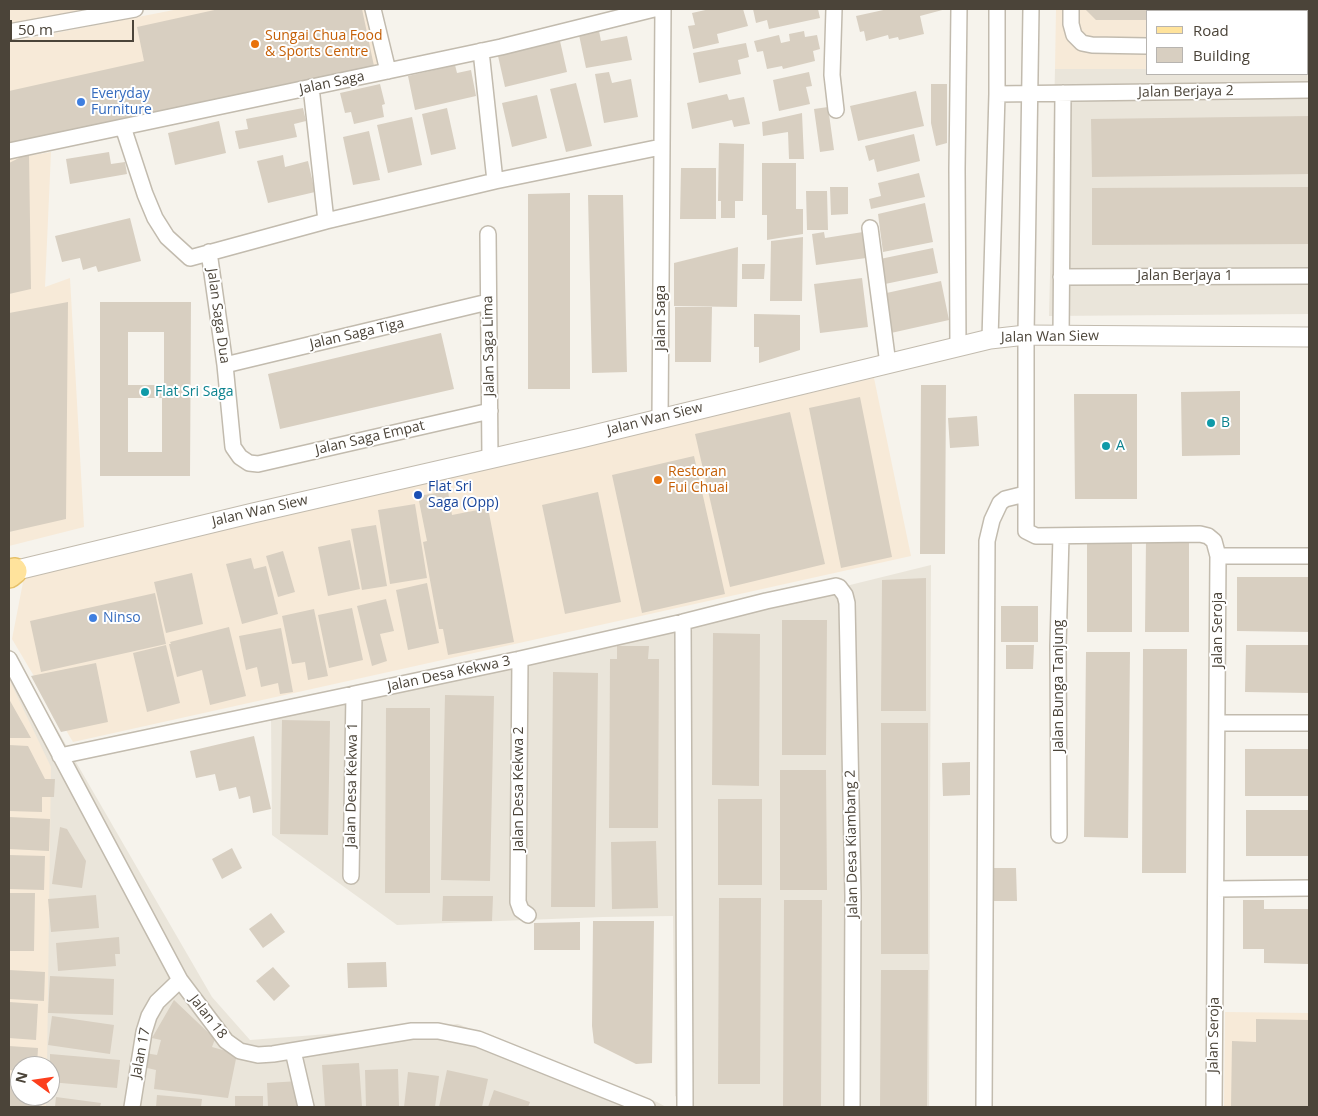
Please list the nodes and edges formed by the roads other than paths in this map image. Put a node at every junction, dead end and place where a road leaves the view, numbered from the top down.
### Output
1 (135, 9) edge
2 (373, 9) edge
3 (654, 9) edge
4 (663, 9) edge
5 (834, 9) edge
6 (960, 9) edge
7 (997, 9) edge
8 (1031, 9) edge
9 (1071, 9) edge
10 (9, 32) edge
11 (1146, 46) edge
12 (481, 51) junction
13 (388, 71) junction
14 (311, 87) junction
15 (1309, 90) edge
16 (1031, 93) junction
17 (1063, 93) junction
18 (997, 94) junction
19 (836, 110) dead end
20 (123, 127) junction
21 (661, 147) junction
22 (9, 151) edge
23 (495, 181) junction
24 (326, 221) junction
25 (870, 228) dead end
26 (488, 234) dead end
27 (209, 252) junction
28 (1061, 276) junction
29 (1309, 276) edge
30 (488, 302) junction
31 (1026, 335) junction
32 (1060, 336) junction
33 (1309, 337) edge
34 (990, 339) junction
35 (958, 346) junction
36 (888, 364) junction
37 (225, 365) junction
38 (490, 411) junction
39 (660, 418) junction
40 (490, 458) junction
41 (249, 463) joint
42 (1025, 494) junction
43 (1061, 536) junction
44 (1218, 556) junction
45 (1309, 556) edge
46 (10, 575) edge
47 (836, 586) joint
48 (683, 622) junction
49 (9, 658) edge
50 (520, 658) junction
51 (354, 694) junction
52 (1217, 723) junction
53 (1309, 723) edge
54 (60, 756) junction
55 (1059, 835) dead end
56 (351, 876) dead end
57 (1309, 888) edge
58 (1216, 889) junction
59 (528, 915) dead end
60 (180, 980) junction
61 (293, 1051) junction
62 (132, 1107) edge
63 (306, 1107) edge
64 (647, 1107) edge
65 (685, 1107) edge
66 (852, 1107) edge
67 (984, 1107) edge
68 (1214, 1107) edge

1 - 10 street
2 - 13 street
3 - 12 street, Jalan Saga
4 - 21 street, Jalan Saga
5 - 19 street
6 - 35 street
7 - 18 street
8 - 16 street, Jalan Seroja
9 - 11 street
12 - 13 street, Jalan Saga
12 - 23 street
13 - 14 street, Jalan Saga
14 - 20 street, Jalan Saga
14 - 24 street
15 - 17 street, Jalan Berjaya 2
16 - 17 street, Jalan Berjaya 2
16 - 18 street, Jalan Berjaya 2
16 - 31 street, Jalan Seroja
17 - 28 street
18 - 34 street
20 - 22 street, Jalan Saga
20 - 27 street
21 - 23 street
21 - 39 street, Jalan Saga
23 - 24 street
24 - 27 street
25 - 36 street
26 - 30 street, Jalan Saga Lima
27 - 37 street, Jalan Saga Dua
28 - 29 street, Jalan Berjaya 1
28 - 32 street
30 - 37 street, Jalan Saga Tiga
30 - 38 street, Jalan Saga Lima
31 - 32 street, Jalan Wan Siew
31 - 34 street, Jalan Wan Siew
31 - 42 street, Jalan Seroja
32 - 33 street, Jalan Wan Siew
34 - 35 street, Jalan Wan Siew
35 - 36 street, Jalan Wan Siew
36 - 39 street, Jalan Wan Siew
37 - 41 street, Jalan Saga Dua
38 - 40 street, Jalan Saga Lima
38 - 41 street, Jalan Saga Empat
39 - 40 street, Jalan Wan Siew
40 - 46 street, Jalan Wan Siew
42 - 43 street, Jalan Seroja
42 - 67 street
43 - 44 street, Jalan Seroja
43 - 55 street, Jalan Bunga Tanjung
44 - 45 street
44 - 52 street, Jalan Seroja
47 - 48 street, Jalan Desa Kekwa 3
47 - 66 street, Jalan Desa Kiambang 2
48 - 50 street, Jalan Desa Kekwa 3
48 - 65 street
49 - 54 street, Jalan 18
50 - 51 street, Jalan Desa Kekwa 3
50 - 59 street, Jalan Desa Kekwa 2
51 - 54 street, Jalan Desa Kekwa 3
51 - 56 street, Jalan Desa Kekwa 1
52 - 53 street
52 - 58 street, Jalan Seroja
54 - 60 street, Jalan 18
57 - 58 street
58 - 68 street, Jalan Seroja
60 - 61 street, Jalan 18
60 - 62 street, Jalan 17
61 - 63 street
61 - 64 street, Jalan 18

